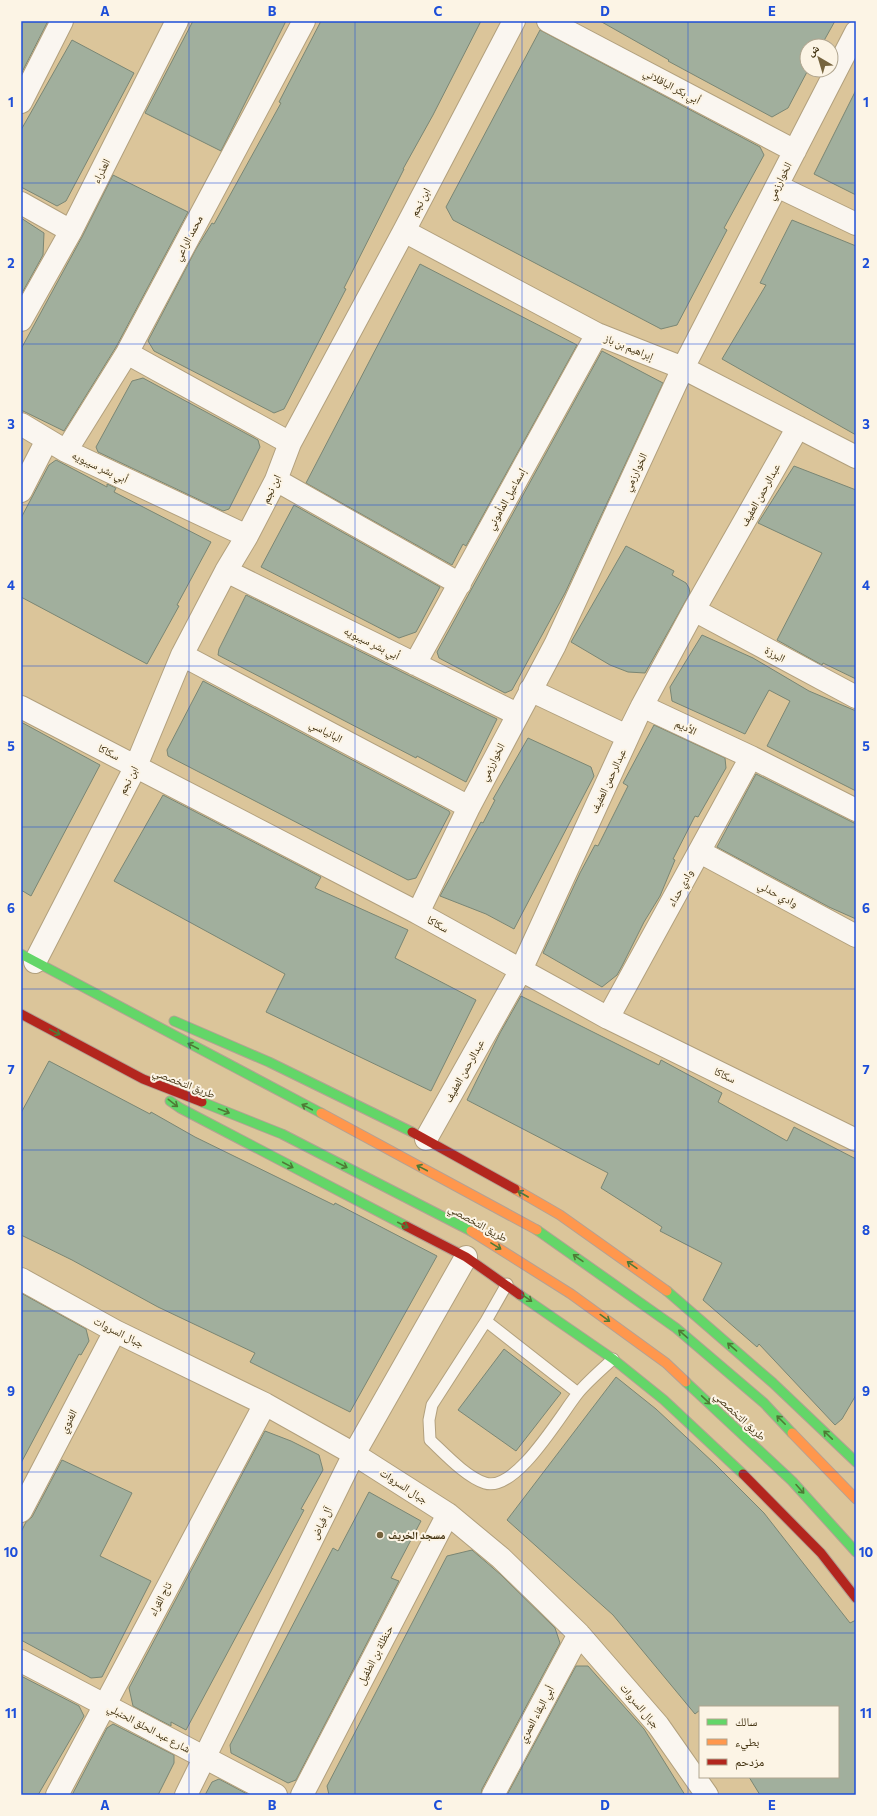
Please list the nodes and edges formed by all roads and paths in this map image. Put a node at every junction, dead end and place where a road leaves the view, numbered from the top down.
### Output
1 (62, 21) edge
2 (177, 21) edge
3 (304, 21) edge
4 (514, 21) edge
5 (548, 21) edge
6 (856, 32) edge
7 (21, 102) edge
8 (795, 151) junction
9 (777, 186) junction
10 (21, 203) edge
11 (856, 224) edge
12 (71, 231) junction
13 (404, 231) junction
14 (21, 320) edge
15 (597, 334) junction
16 (127, 353) junction
17 (683, 368) junction
18 (21, 424) edge
19 (798, 427) junction
20 (47, 440) junction
21 (290, 443) junction
22 (66, 451) junction
23 (856, 457) edge
24 (276, 480) junction
25 (21, 491) edge
26 (248, 536) junction
27 (226, 571) junction
28 (460, 584) junction
29 (694, 610) junction
30 (182, 655) junction
31 (415, 664) junction
32 (530, 690) junction
33 (856, 697) edge
34 (642, 706) junction
35 (21, 707) edge
36 (517, 714) junction
37 (751, 757) junction
38 (136, 766) junction
39 (469, 807) junction
40 (856, 810) edge
41 (700, 852) junction
42 (418, 913) junction
43 (856, 936) edge
44 (28, 958) edge
45 (521, 970) junction
46 (145, 1009) dead end
47 (21, 1014) edge
48 (167, 1018) dead end
49 (608, 1018) junction
50 (143, 1079) junction
51 (426, 1139) junction
52 (856, 1140) edge
53 (466, 1257) junction
54 (21, 1279) edge
55 (507, 1284) junction
56 (486, 1321) junction
57 (115, 1331) junction
58 (613, 1359) junction
59 (578, 1393) junction
60 (265, 1404) junction
61 (354, 1454) junction
62 (856, 1462) edge
63 (856, 1499) edge
64 (21, 1511) edge
65 (448, 1514) junction
66 (856, 1552) edge
67 (856, 1598) edge
68 (579, 1634) junction
69 (21, 1661) edge
70 (104, 1704) junction
71 (205, 1758) junction
72 (57, 1795) edge
73 (186, 1795) edge
74 (276, 1795) edge
75 (302, 1795) edge
76 (493, 1795) edge
77 (707, 1795) edge

1 - 7 street
2 - 12 street, العذراء
3 - 16 street, محمد الراعي
4 - 13 street, ابن نجم
5 - 8 street, أبي بكر الباقلاني
6 - 8 street, الخوارزمي
8 - 9 street, الخوارزمي
9 - 11 street
9 - 17 street, الخوارزمي
10 - 12 street
12 - 14 street, العذراء
13 - 15 street, إبراهيم بن باز
13 - 21 street, ابن نجم
15 - 17 street, إبراهيم بن باز
15 - 28 street, إسماعيل المأموني
16 - 21 street
16 - 22 street, محمد الراعي
17 - 19 street, إبراهيم بن باز
17 - 32 street, الخوارزمي
18 - 20 street, أبي بشر سيبويه
19 - 23 street, إبراهيم بن باز
19 - 29 street, عبدالرحمن العفيف
20 - 22 street, أبي بشر سيبويه
20 - 25 street
21 - 24 street, ابن نجم
22 - 26 street, أبي بشر سيبويه
24 - 26 street, ابن نجم
24 - 28 street
26 - 27 street, ابن نجم
27 - 30 street, ابن نجم
27 - 31 street, أبي بشر سيبويه
28 - 31 street, إسماعيل المأموني
29 - 33 street, البرزة
29 - 34 street, عبدالرحمن العفيف
30 - 38 street, ابن نجم
30 - 39 street, البانياسي
31 - 36 street, أبي بشر سيبويه
32 - 34 street
32 - 36 street, الخوارزمي
34 - 37 street, الأديم
34 - 45 street, عبدالرحمن العفيف
35 - 38 street, سكاكا
36 - 39 street, الخوارزمي
37 - 40 street, الأديم
37 - 41 street, وادي حداء
38 - 42 street, سكاكا
38 - 44 street, ابن نجم
39 - 42 street, الخوارزمي
41 - 43 street, وادي حدلي
41 - 49 street, وادي حداء
42 - 45 street, سكاكا
44 - 46 main road
63 -> 44 main road, طريق التخصصي
45 - 49 street, سكاكا
45 - 51 street, عبدالرحمن العفيف
47 -> 50 main road, طريق التخصصي
48 - 51 main road
49 - 52 street, سكاكا
50 -> 53 main road
50 -> 66 main road, طريق التخصصي
62 -> 51 main road
53 - 55 main road
53 - 61 street, آل فياض
54 - 57 street, جبال السروات
55 - 56 lane
55 -> 58 main road
56 - 59 lane
56 - 59 lane
57 - 60 street, جبال السروات
57 - 64 street, الغنوي
58 - 59 lane
58 - 67 main road
60 - 61 street, جبال السروات
60 - 70 street, تاج القراء
61 - 65 street, جبال السروات
61 - 71 street, آل فياض
65 - 68 street, جبال السروات
65 - 75 street, حنظلة بن الطفيل
68 - 76 street, أبي البقاء العمري
68 - 77 street, جبال السروات
69 - 70 street, شارع عبد الحلق الحنبلي
70 - 71 street, شارع عبد الحلق الحنبلي
70 - 72 street, تاج القراء
71 - 73 street, آل فياض
71 - 74 street, شارع عبد الحلق الحنبلي

